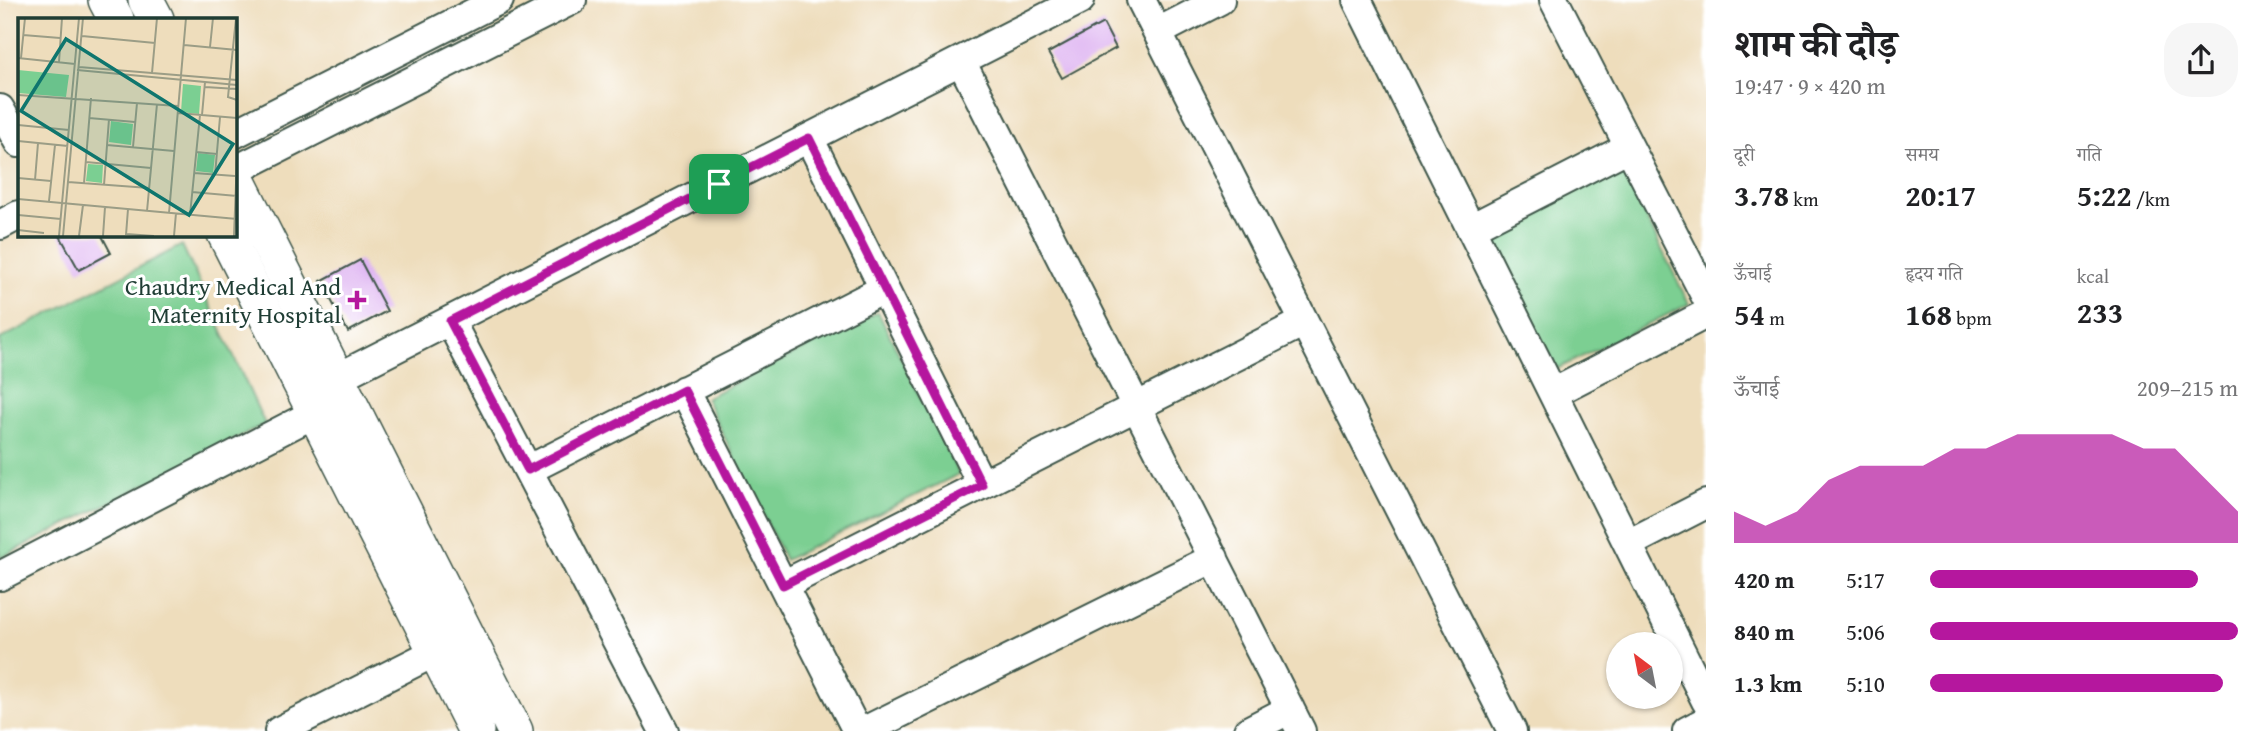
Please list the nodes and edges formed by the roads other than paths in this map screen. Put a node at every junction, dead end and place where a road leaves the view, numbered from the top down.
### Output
1 (106, 0) edge
2 (146, 0) edge
3 (499, 0) edge
4 (572, 0) edge
5 (1080, 0) edge
6 (1141, 0) edge
7 (1220, 0) edge
8 (1357, 0) edge
9 (1554, 0) edge
10 (115, 18) edge
11 (155, 18) edge
12 (1158, 32) junction
13 (961, 61) junction
14 (0, 109) edge
15 (236, 133) edge
16 (809, 138) junction
17 (18, 141) edge
18 (1629, 147) junction
19 (236, 171) edge
20 (236, 176) edge
21 (18, 216) edge
22 (0, 225) edge
23 (1471, 228) junction
24 (226, 236) edge
25 (884, 289) junction
26 (1706, 297) edge
27 (1706, 314) edge
28 (450, 321) junction
29 (1304, 322) junction
30 (337, 378) junction
31 (684, 390) junction
32 (1553, 393) junction
33 (1137, 407) junction
34 (315, 413) junction
35 (528, 470) junction
36 (982, 485) junction
37 (1706, 504) edge
38 (1628, 544) junction
39 (1214, 558) junction
40 (0, 576) edge
41 (783, 585) junction
42 (467, 635) junction
43 (436, 651) junction
44 (1706, 701) edge
45 (1295, 720) edge
46 (1706, 722) edge
47 (279, 731) edge
48 (476, 731) edge
49 (515, 731) edge
50 (664, 731) edge
51 (858, 731) edge
52 (864, 731) edge
53 (1248, 731) edge
54 (1512, 731) edge
55 (1687, 731) edge

1 - 10 street
2 - 11 street
3 - 15 street
4 - 19 street
5 - 13 street
6 - 12 street
7 - 12 street
8 - 23 street
9 - 18 street
12 - 29 street
13 - 16 street
13 - 33 street
14 - 17 street
16 - 25 street
16 - 28 street
18 - 23 street
18 - 26 street
20 - 30 street
21 - 22 street
23 - 32 street
24 - 34 street
25 - 31 street
25 - 36 street
27 - 32 street
28 - 30 street
28 - 35 street
29 - 33 street
29 - 54 street
30 - 34 street
30 - 42 street
31 - 35 street
31 - 41 street
32 - 38 street
33 - 36 street
33 - 39 street
34 - 40 street
34 - 43 street
35 - 50 street
36 - 41 street
37 - 38 street
38 - 44 street
39 - 45 street
39 - 52 street
41 - 51 street
42 - 43 street
42 - 49 street
43 - 47 street
43 - 48 street
45 - 53 street
46 - 55 street

